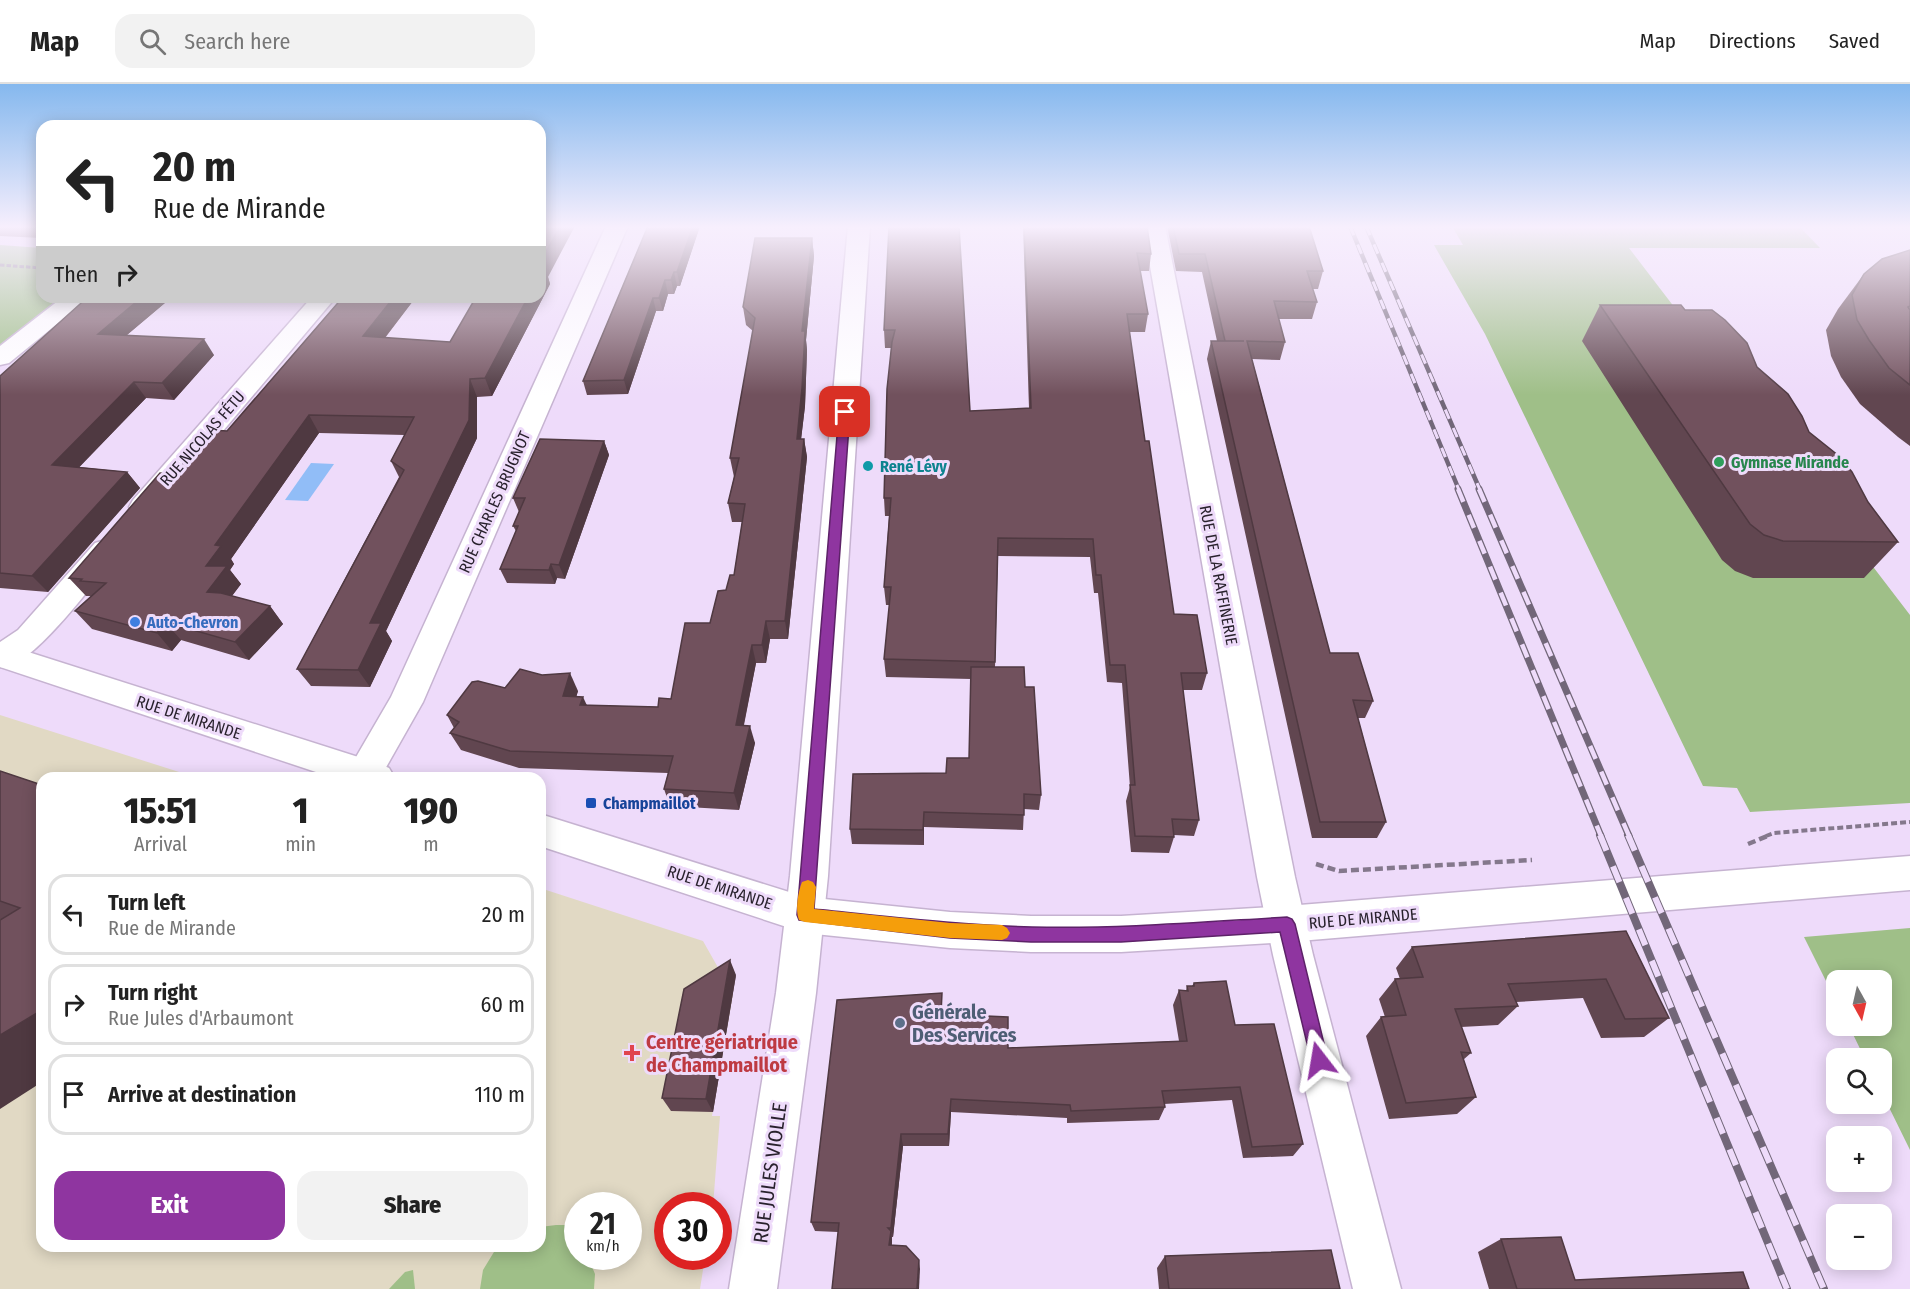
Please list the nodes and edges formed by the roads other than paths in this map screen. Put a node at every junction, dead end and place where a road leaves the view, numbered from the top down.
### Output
1 (592, 282) edge
2 (855, 282) edge
3 (1164, 282) edge
4 (70, 303) edge
5 (319, 303) edge
6 (0, 358) edge
7 (2, 656) edge
8 (359, 772) edge
9 (373, 772) edge
10 (546, 832) edge
11 (1910, 873) edge
12 (805, 915) junction
13 (1287, 924) junction
14 (753, 1289) edge
15 (1377, 1289) edge

1 - 9 street, RUE CHARLES BRUGNOT
2 - 12 street, RUE JULES VIOLLE
3 - 13 street, RUE DE LA RAFFINERIE
4 - 6 street
5 - 7 street, RUE NICOLAS FÉTU
7 - 8 street, RUE DE MIRANDE
10 - 12 street, RUE DE MIRANDE
11 - 13 street, RUE DE MIRANDE
12 - 13 street, RUE DE MIRANDE
12 - 14 street, RUE JULES VIOLLE
13 - 15 street, RUE DE LA RAFFINERIE

